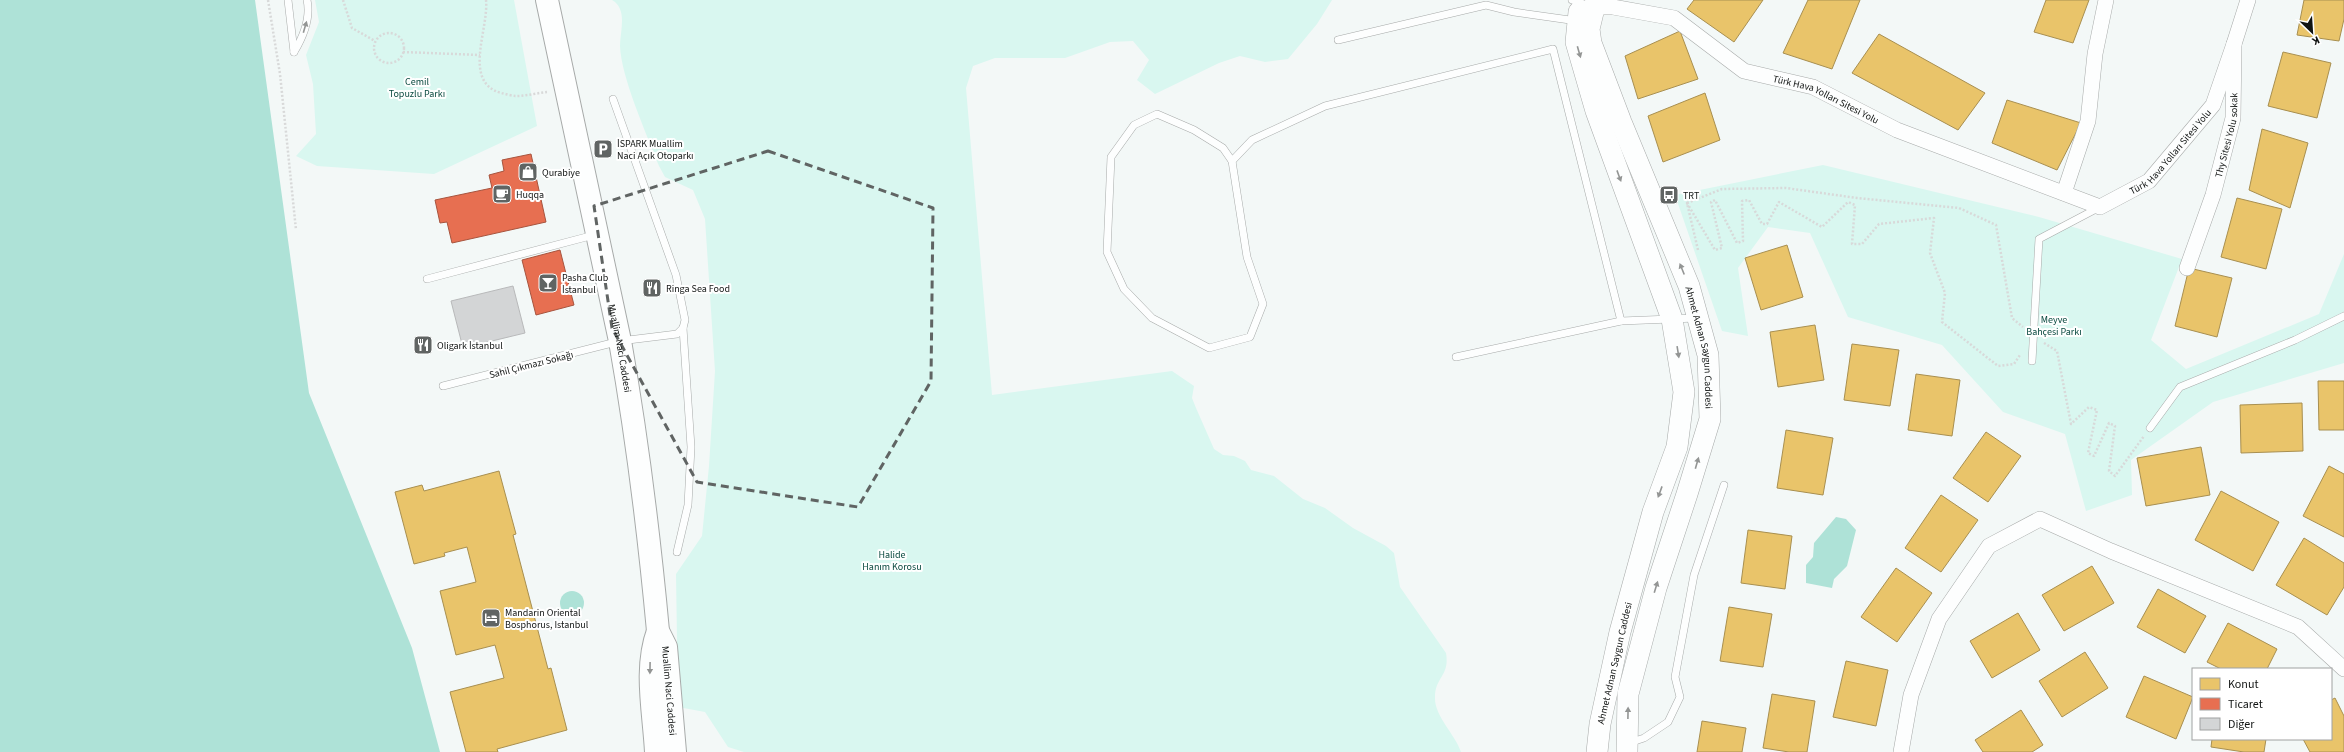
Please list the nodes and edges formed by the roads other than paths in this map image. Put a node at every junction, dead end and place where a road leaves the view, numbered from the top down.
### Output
1 (288, 0) edge
2 (307, 0) edge
3 (547, 0) edge
4 (2106, 0) edge
5 (2248, 0) edge
6 (1583, 5) edge
7 (1338, 40) dead end
8 (2234, 44) junction
9 (613, 99) dead end
10 (1232, 162) junction
11 (2064, 193) junction
12 (2100, 207) junction
13 (596, 235) junction
14 (2187, 268) dead end
15 (427, 279) dead end
16 (2344, 316) edge
17 (1698, 318) junction
18 (1672, 319) junction
19 (1621, 322) junction
20 (683, 328) junction
21 (620, 341) junction
22 (1456, 357) dead end
23 (2032, 361) dead end
24 (443, 386) dead end
25 (2150, 428) road end
26 (1724, 485) dead end
27 (677, 552) dead end
28 (658, 631) junction
29 (2344, 669) edge
30 (1627, 748) edge
31 (656, 752) edge
32 (675, 752) edge
33 (1597, 752) edge
34 (1901, 752) edge

1 -> 2 lane
3 - 13 main road, Muallim Naci Caddesi
4 - 11 street
5 - 8 street, Thy Sitesi Yolu sokak
6 - 7 lane
6 - 11 street, Türk Hava Yolları Sitesi Yolu
17 -> 6 main road, Ahmet Adnan Saygun Caddesi
6 -> 18 main road, Ahmet Adnan Saygun Caddesi
8 - 12 street, Türk Hava Yolları Sitesi Yolu
8 - 14 street, Thy Sitesi Yolu sokak
9 - 20 lane
10 - 10 lane
10 - 19 lane
11 - 12 street, Türk Hava Yolları Sitesi Yolu
12 - 23 lane
13 - 15 lane
13 - 21 main road, Muallim Naci Caddesi
16 - 25 lane
17 - 18 lane
30 -> 17 main road, Ahmet Adnan Saygun Caddesi
18 - 19 lane
18 -> 33 main road, Ahmet Adnan Saygun Caddesi
19 - 22 lane
20 - 21 lane, Sahil Çıkmazı Sokağı
20 - 27 lane
21 - 24 lane, Sahil Çıkmazı Sokağı
21 - 28 main road, Muallim Naci Caddesi
26 - 30 lane
28 -> 31 main road, Muallim Naci Caddesi
28 - 32 main road, Muallim Naci Caddesi
29 - 34 street

